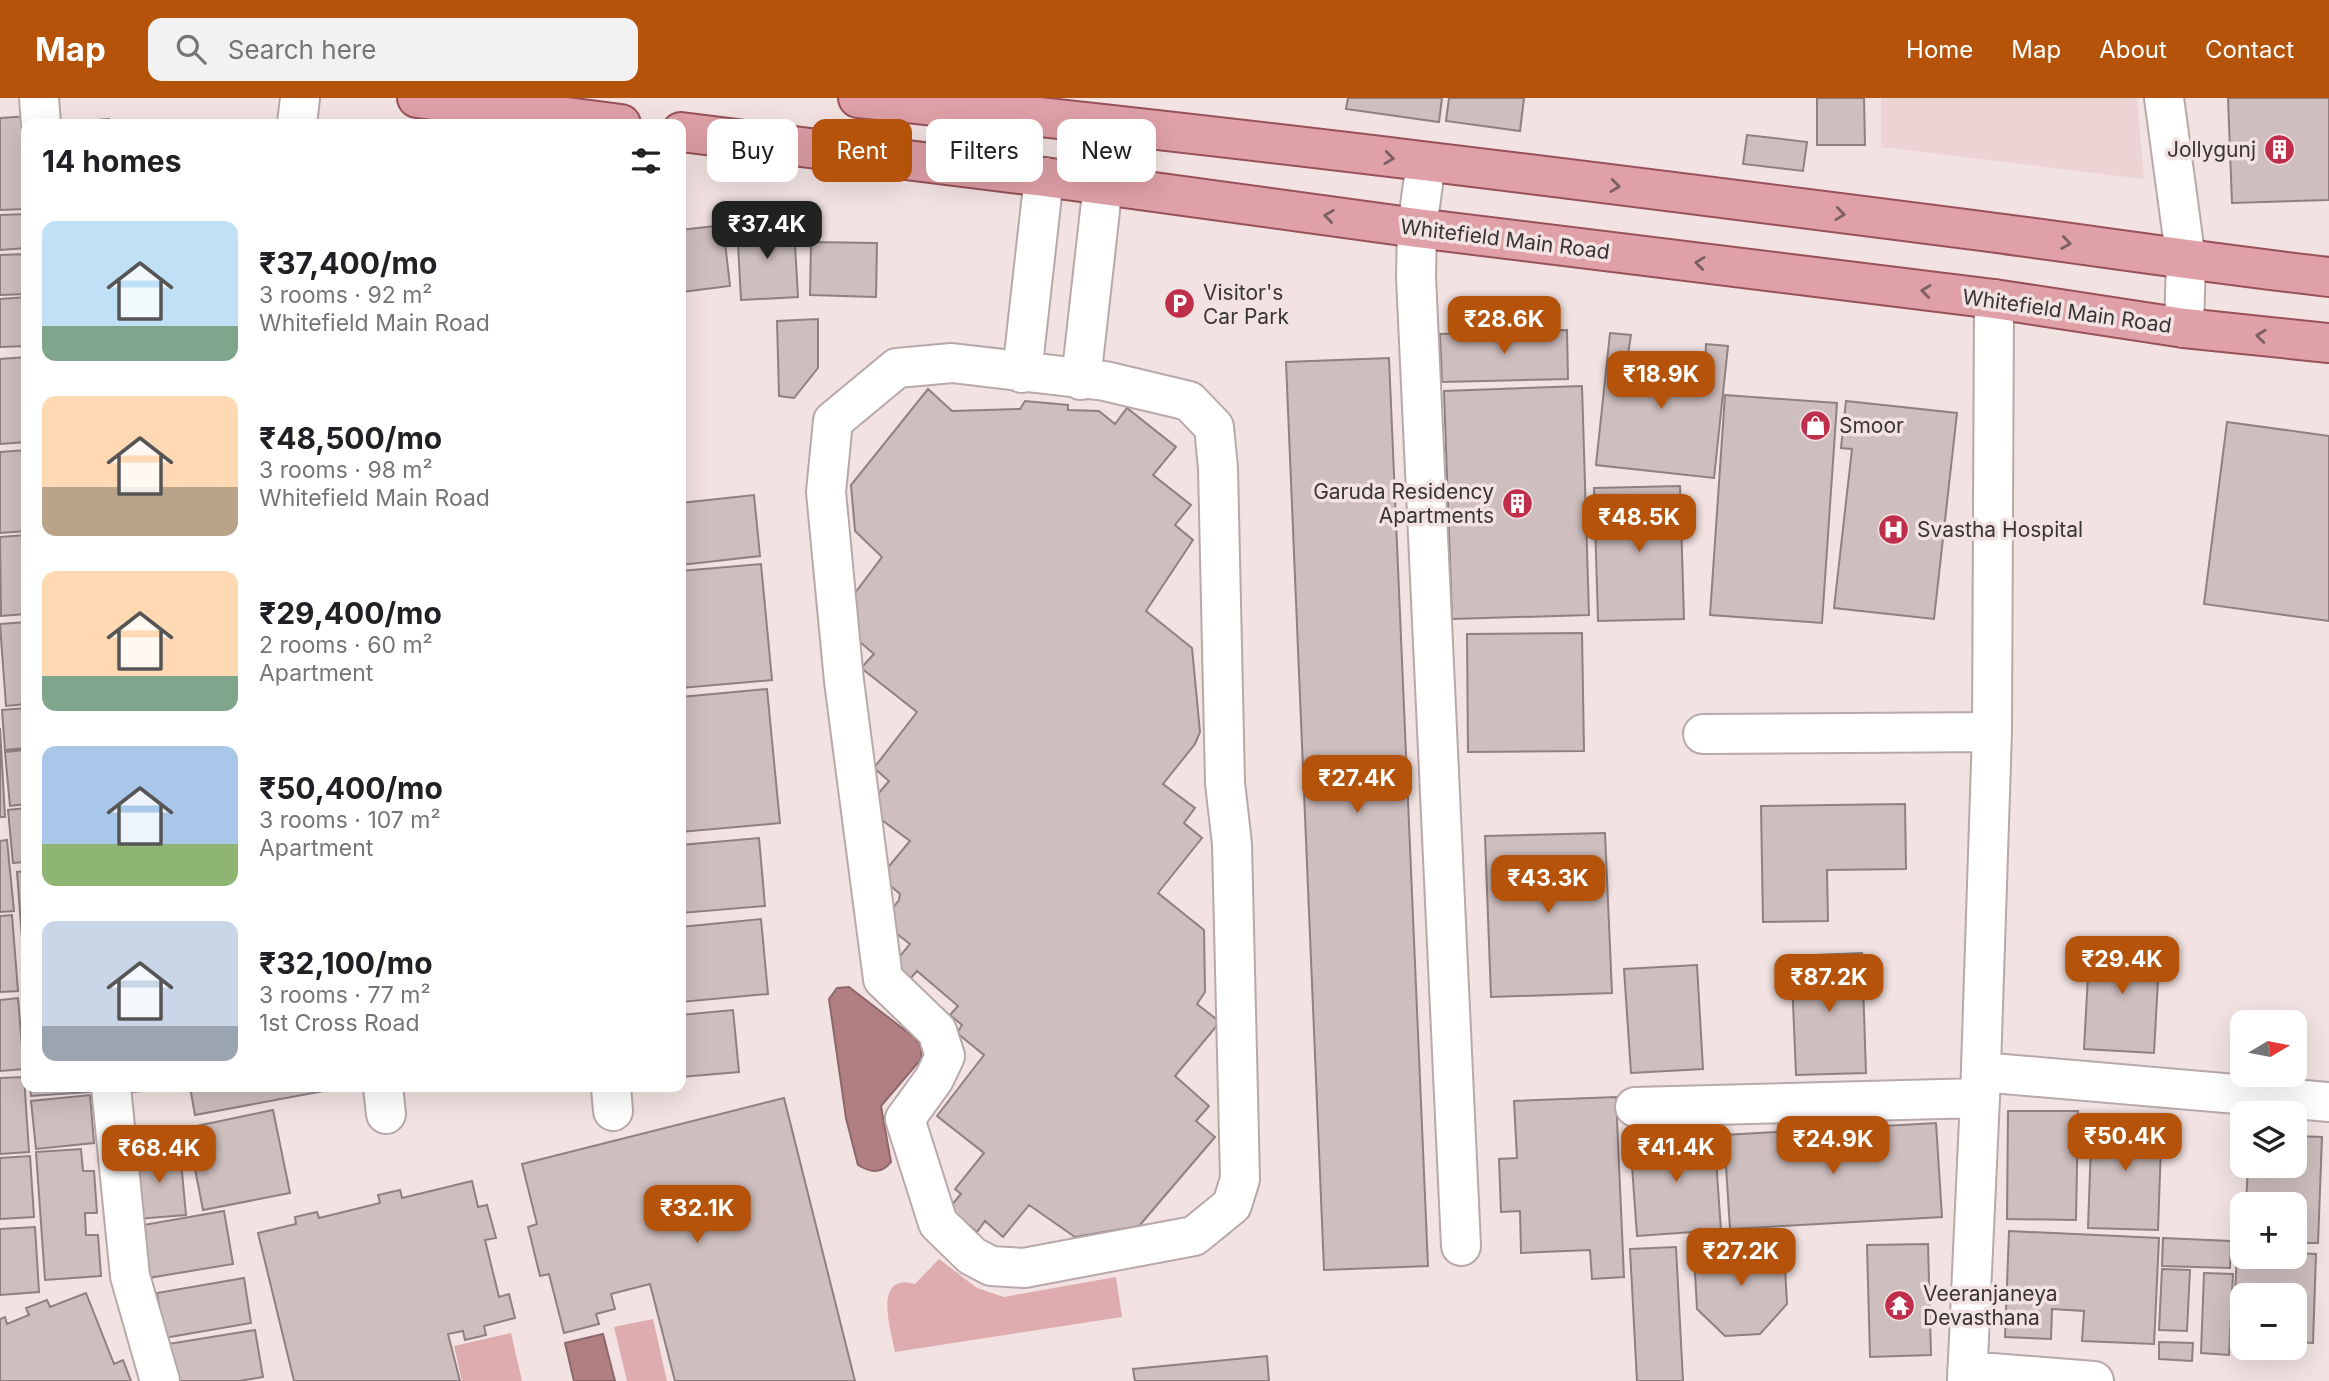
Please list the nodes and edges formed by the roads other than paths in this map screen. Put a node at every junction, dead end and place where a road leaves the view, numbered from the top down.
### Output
1 (39, 98) edge
2 (300, 98) edge
3 (417, 98) edge
4 (858, 98) edge
5 (2164, 98) edge
6 (514, 111) edge
7 (41, 119) edge
8 (298, 119) edge
9 (580, 119) edge
10 (686, 133) edge
11 (1426, 162) junction
12 (1044, 177) junction
13 (1102, 184) junction
14 (1418, 228) junction
15 (2186, 261) junction
16 (2329, 277) edge
17 (1994, 299) junction
18 (2184, 328) junction
19 (2329, 343) edge
20 (1023, 373) junction
21 (1082, 380) junction
22 (1992, 732) junction
23 (1703, 734) dead end
24 (1980, 1085) junction
25 (112, 1092) edge
26 (2329, 1101) edge
27 (1635, 1107) dead end
28 (1461, 1246) dead end
29 (1967, 1376) edge
30 (160, 1381) edge
31 (2094, 1381) edge

1 - 7 street
2 - 8 street
3 - 6 main road
4 -> 11 main road
5 - 15 street
6 - 9 main road
10 - 12 main road, Whitefield Main Road
11 - 14 street
11 -> 15 main road
12 - 13 main road, Whitefield Main Road
12 - 20 street
14 -> 13 main road, Whitefield Main Road
13 - 21 street
17 -> 14 main road, Whitefield Main Road
14 - 28 street
15 - 16 main road
15 - 18 street
17 - 18 main road, Whitefield Main Road
17 - 22 street
19 -> 18 main road, Whitefield Main Road
20 - 21 street
20 - 21 street
22 - 23 street
22 - 24 street
24 - 26 street
24 - 27 street
24 - 29 street
25 - 30 street
29 - 31 street

